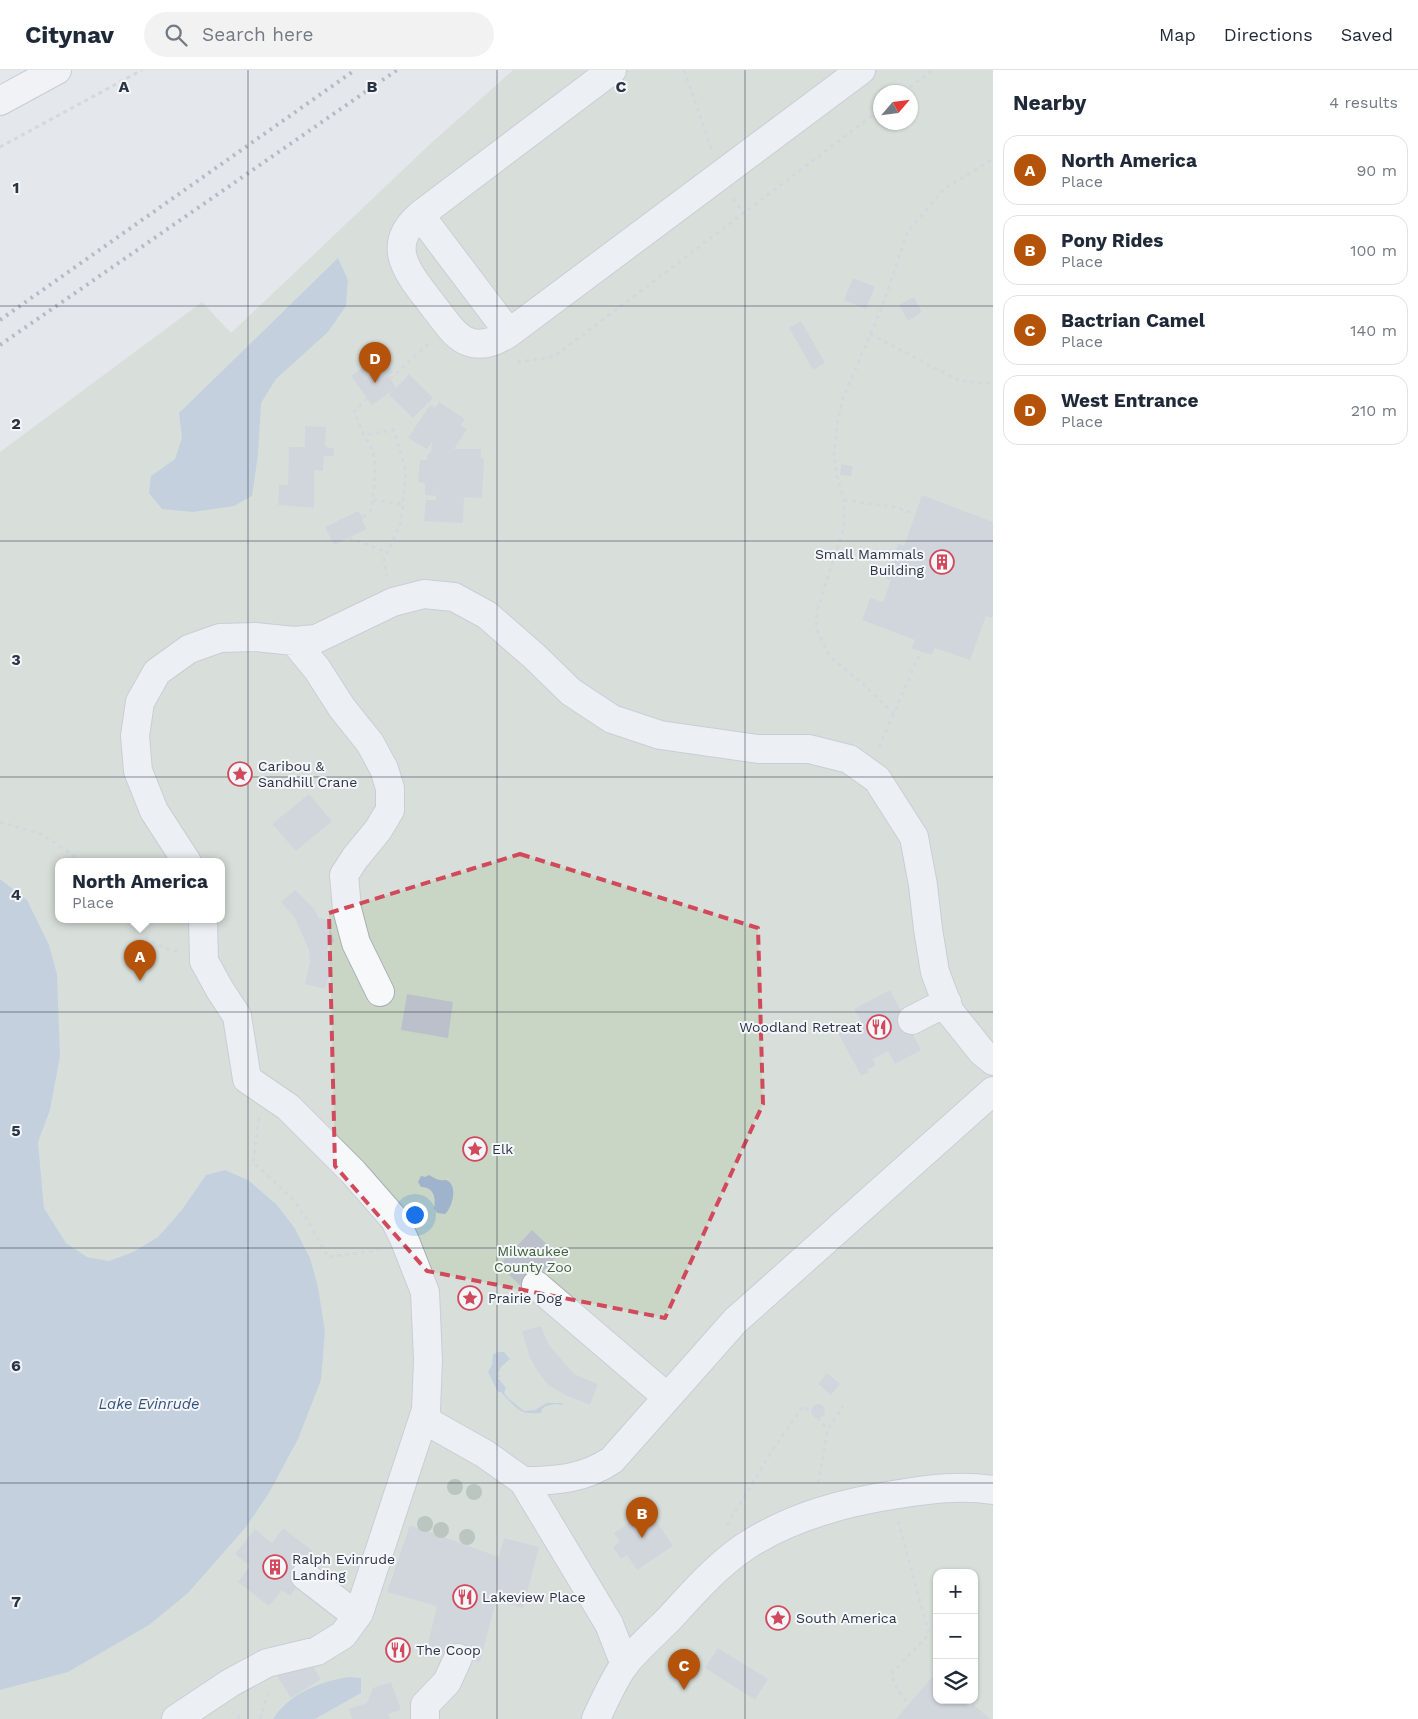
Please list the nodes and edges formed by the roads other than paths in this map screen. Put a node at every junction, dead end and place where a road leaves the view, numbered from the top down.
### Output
1 (57, 70) edge
2 (612, 70) edge
3 (861, 70) edge
4 (0, 101) edge
5 (420, 215) junction
6 (509, 333) junction
7 (294, 641) junction
8 (184, 858) edge
9 (203, 923) edge
10 (380, 992) dead end
11 (946, 1002) junction
12 (912, 1020) dead end
13 (993, 1061) edge
14 (993, 1091) edge
15 (536, 1285) dead end
16 (667, 1397) junction
17 (422, 1419) junction
18 (523, 1481) junction
19 (993, 1490) edge
20 (305, 1576) dead end
21 (357, 1616) junction
22 (458, 1658) dead end
23 (625, 1665) junction
24 (176, 1719) edge
25 (425, 1719) edge
26 (596, 1719) edge

1 - 4 main road
2 - 5 street
3 - 6 street
5 - 6 street
5 - 6 street
7 - 8 street
7 - 10 street
7 - 11 street
9 - 17 street
11 - 12 street
11 - 13 street
14 - 16 street
15 - 16 street
16 - 18 street
17 - 18 street
17 - 21 street
18 - 23 street
19 - 23 street
20 - 21 street
21 - 24 street
22 - 25 street
23 - 26 street

